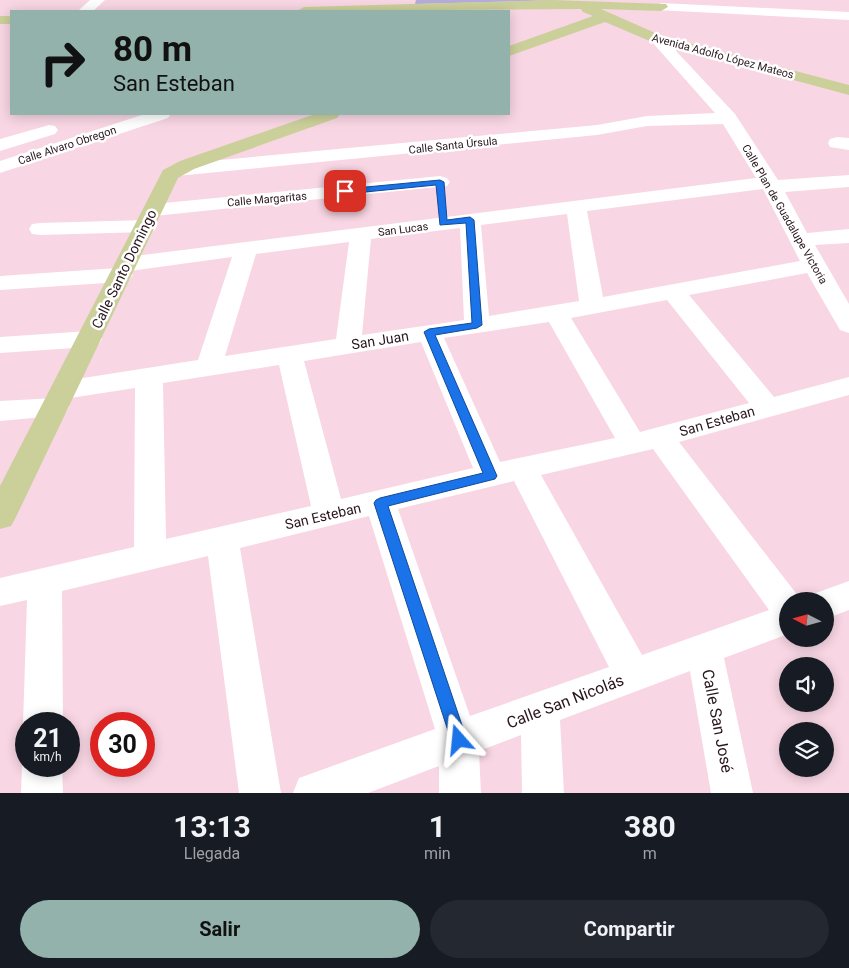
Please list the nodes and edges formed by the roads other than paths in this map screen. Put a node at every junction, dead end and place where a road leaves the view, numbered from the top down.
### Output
1 (98, 0) edge
2 (580, 4) edge
3 (754, 5) edge
4 (87, 10) edge
5 (416, 10) edge
6 (495, 10) edge
7 (667, 12) edge
8 (849, 16) edge
9 (604, 17) junction
10 (663, 41) junction
11 (510, 51) edge
12 (849, 90) edge
13 (152, 115) edge
14 (329, 115) edge
15 (729, 118) junction
16 (49, 130) dead end
17 (0, 145) edge
18 (436, 147) junction
19 (0, 167) edge
20 (177, 170) junction
21 (849, 181) edge
22 (771, 184) junction
23 (441, 203) junction
24 (576, 206) junction
25 (150, 218) junction
26 (470, 220) junction
27 (40, 229) dead end
28 (361, 234) junction
29 (849, 236) edge
30 (802, 240) junction
31 (246, 249) junction
32 (814, 265) junction
33 (124, 270) junction
34 (0, 283) edge
35 (673, 292) junction
36 (592, 306) junction
37 (556, 312) junction
38 (477, 325) junction
39 (849, 325) edge
40 (429, 332) junction
41 (89, 339) junction
42 (0, 344) edge
43 (348, 346) junction
44 (290, 355) junction
45 (210, 367) junction
46 (149, 376) junction
47 (849, 386) edge
48 (59, 399) junction
49 (767, 407) junction
50 (0, 410) edge
51 (646, 440) junction
52 (522, 468) junction
53 (491, 476) junction
54 (380, 503) junction
55 (329, 514) junction
56 (0, 517) edge
57 (222, 540) junction
58 (150, 556) junction
59 (46, 582) junction
60 (0, 592) edge
61 (849, 595) edge
62 (779, 597) edge
63 (834, 601) edge
64 (779, 621) edge
65 (704, 649) junction
66 (633, 675) junction
67 (540, 711) junction
68 (43, 712) edge
69 (459, 740) junction
70 (42, 777) edge
71 (42, 793) edge
72 (260, 793) edge
73 (314, 793) edge
74 (460, 793) edge
75 (542, 793) edge
76 (732, 793) edge

1 - 4 street
2 - 5 main road
2 - 6 main road
2 - 7 main road
2 - 9 main road, Avenida Adolfo López Mateos
3 - 7 street
3 - 8 street
7 - 10 street
9 - 10 main road, Avenida Adolfo López Mateos
9 - 11 main road
10 - 12 main road, Avenida Adolfo López Mateos
10 - 15 street, Calle Plan de Guadalupe Victoria
13 - 19 street, Calle Alvaro Obregon
14 - 20 main road
15 - 18 street, Calle Santa Úrsula
15 - 22 street, Calle Plan de Guadalupe Victoria
16 - 17 street
18 - 20 street, Calle Santa Úrsula
18 - 23 street
20 - 25 main road, Calle Santo Domingo
21 - 22 street, San Lucas
22 - 24 street, San Lucas
22 - 30 street, Calle Plan de Guadalupe Victoria
23 - 25 street, Calle Margaritas
23 - 26 street, San Lucas
23 - 28 street, San Lucas
24 - 26 street, San Lucas
24 - 36 street
25 - 27 street, Calle Margaritas
25 - 33 main road, Calle Santo Domingo
26 - 38 street
28 - 31 street, San Lucas
28 - 43 street
29 - 30 street
30 - 32 street, Calle Plan de Guadalupe Victoria
31 - 33 street, San Lucas
31 - 45 street
32 - 35 street, San Juan
32 - 39 street, Calle Plan de Guadalupe Victoria
33 - 34 street, San Lucas
33 - 41 main road, Calle Santo Domingo
35 - 36 street, San Juan
35 - 49 street
36 - 37 street, San Juan
37 - 38 street, San Juan
37 - 51 street
38 - 40 street, San Juan
40 - 43 street, San Juan
40 - 53 street
41 - 42 street
41 - 48 main road, Calle Santo Domingo
43 - 44 street, San Juan
44 - 45 street, San Juan
44 - 55 street
45 - 46 street, San Juan
46 - 48 street, San Juan
46 - 58 street
47 - 49 street, San Esteban
48 - 50 street, San Juan
48 - 56 main road, Calle Santo Domingo
49 - 51 street, San Esteban
51 - 52 street, San Esteban
51 - 62 street
52 - 53 street, San Esteban
52 - 66 street
53 - 54 street, San Esteban
54 - 55 street, San Esteban
54 - 69 street
55 - 57 street, San Esteban
57 - 58 street, San Esteban
57 - 72 street
58 - 59 street, San Esteban
59 - 60 street, San Esteban
59 - 68 street
61 - 63 street
64 - 65 street, Calle San Nicolás
65 - 66 street, Calle San Nicolás
65 - 76 street, Calle San José
66 - 67 street, Calle San Nicolás
67 - 69 street, Calle San Nicolás
67 - 75 street
69 - 73 street, Calle San Nicolás
69 - 74 street
70 - 71 street

